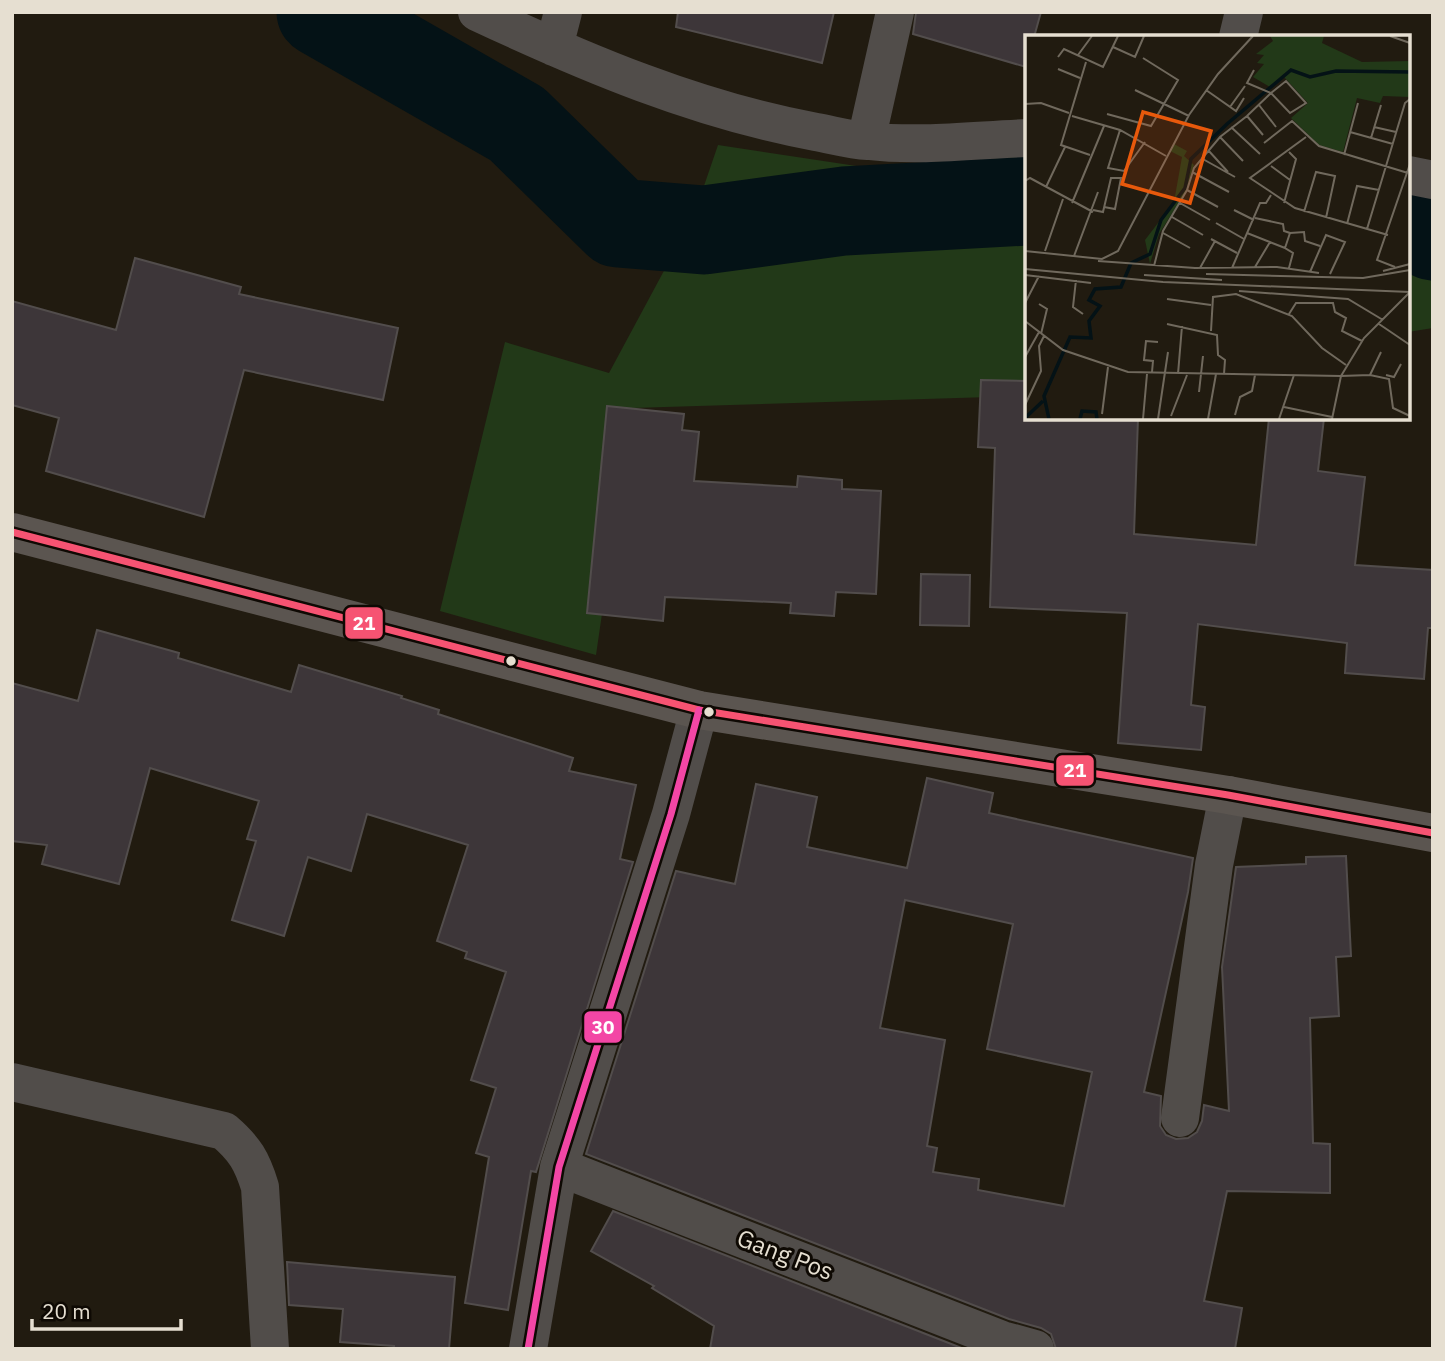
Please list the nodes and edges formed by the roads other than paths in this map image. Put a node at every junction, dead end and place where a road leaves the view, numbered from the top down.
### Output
1 (477, 12) edge
2 (895, 12) edge
3 (1244, 12) edge
4 (558, 29) edge
5 (1238, 35) edge
6 (1025, 138) edge
7 (866, 141) junction
8 (1410, 175) edge
9 (1433, 180) edge
10 (12, 532) edge
11 (699, 710) junction
12 (1228, 795) junction
13 (1433, 834) edge
14 (12, 1082) edge
15 (1180, 1118) dead end
16 (559, 1167) junction
17 (1012, 1346) edge
18 (270, 1349) edge
19 (528, 1349) edge

1 - 4 street
2 - 7 street
3 - 5 street
4 - 7 street
6 - 7 street
8 - 9 street
10 - 11 main road
11 - 12 main road
11 - 16 street
12 - 13 main road
12 - 15 street
14 - 18 street
16 - 17 street, Gang Pos
16 - 19 street

